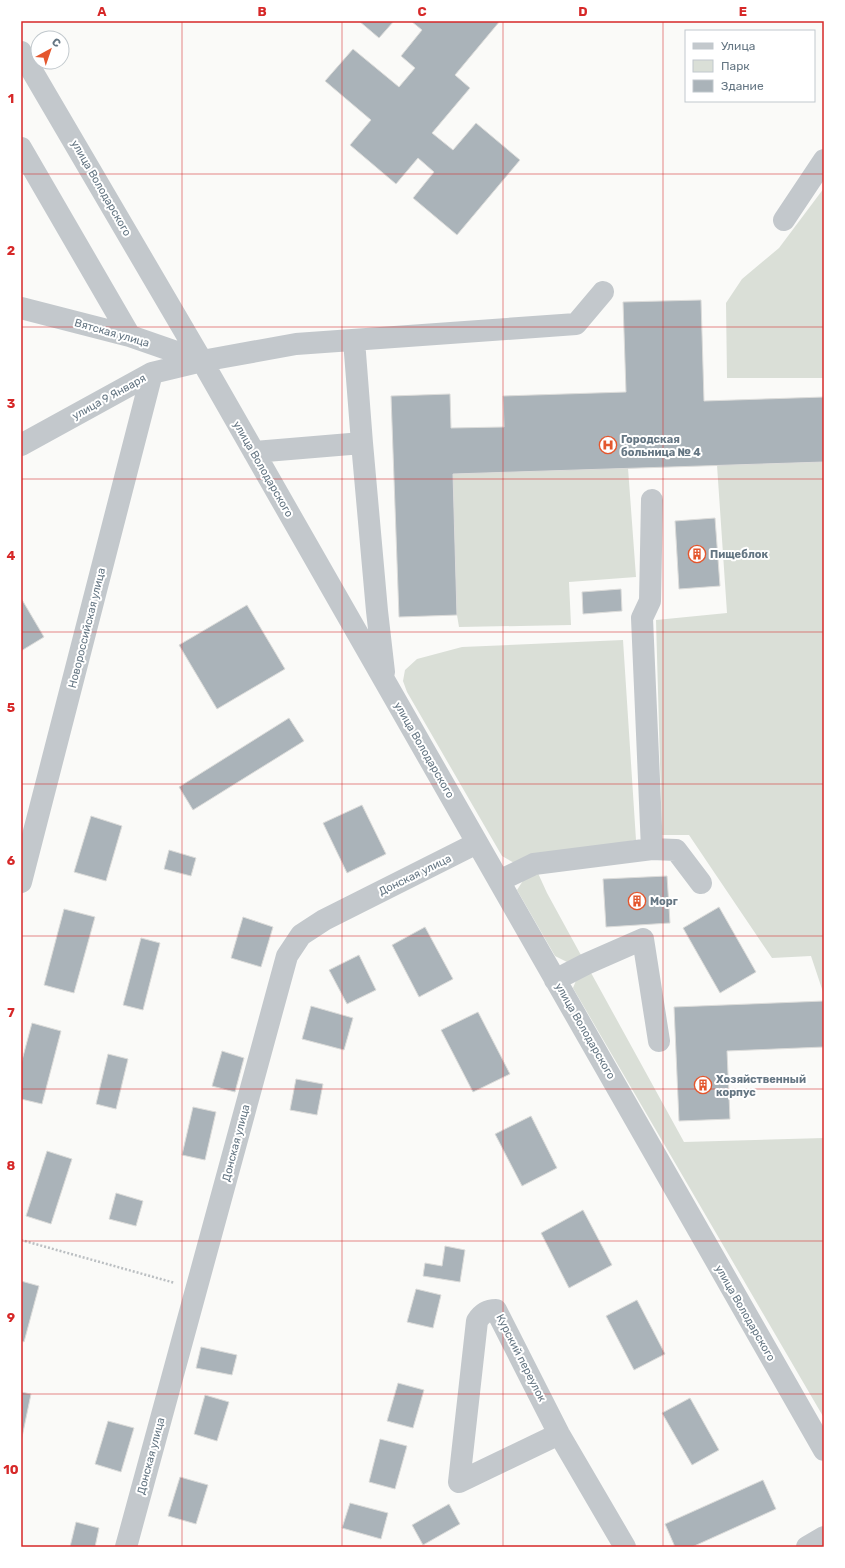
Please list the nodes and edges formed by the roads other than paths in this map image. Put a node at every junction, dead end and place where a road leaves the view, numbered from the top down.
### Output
1 (21, 52) edge
2 (21, 148) edge
3 (824, 160) edge
4 (784, 220) dead end
5 (603, 292) dead end
6 (21, 308) edge
7 (130, 336) junction
8 (354, 340) junction
9 (202, 361) junction
10 (152, 373) junction
11 (362, 443) junction
12 (21, 445) edge
13 (254, 452) junction
14 (652, 500) dead end
15 (385, 681) junction
16 (477, 844) junction
17 (652, 849) junction
18 (499, 881) junction
19 (21, 882) edge
20 (701, 883) dead end
21 (555, 980) junction
22 (659, 1041) dead end
23 (559, 1434) junction
24 (824, 1450) edge
25 (824, 1537) edge
26 (126, 1547) edge
27 (625, 1547) edge
28 (806, 1547) edge

1 - 9 street, улица Володарского
2 - 7 street
3 - 4 street
5 - 8 street, улица 9 Января
6 - 7 street, Вятская улица
7 - 9 street, Вятская улица
8 - 9 street, улица 9 Января
8 - 11 street
9 - 10 street, улица 9 Января
9 - 13 street, улица Володарского
10 - 12 street, улица 9 Января
10 - 19 street, Новороссийская улица
11 - 13 street
11 - 15 street
13 - 15 street, улица Володарского
14 - 17 street
15 - 16 street, улица Володарского
16 - 18 street, улица Володарского
16 - 26 street, Донская улица
17 - 18 street
17 - 20 street
18 - 21 street, улица Володарского
21 - 22 street
21 - 24 street, улица Володарского
23 - 23 street, Курский переулок
23 - 27 street, Курский переулок
25 - 28 street

